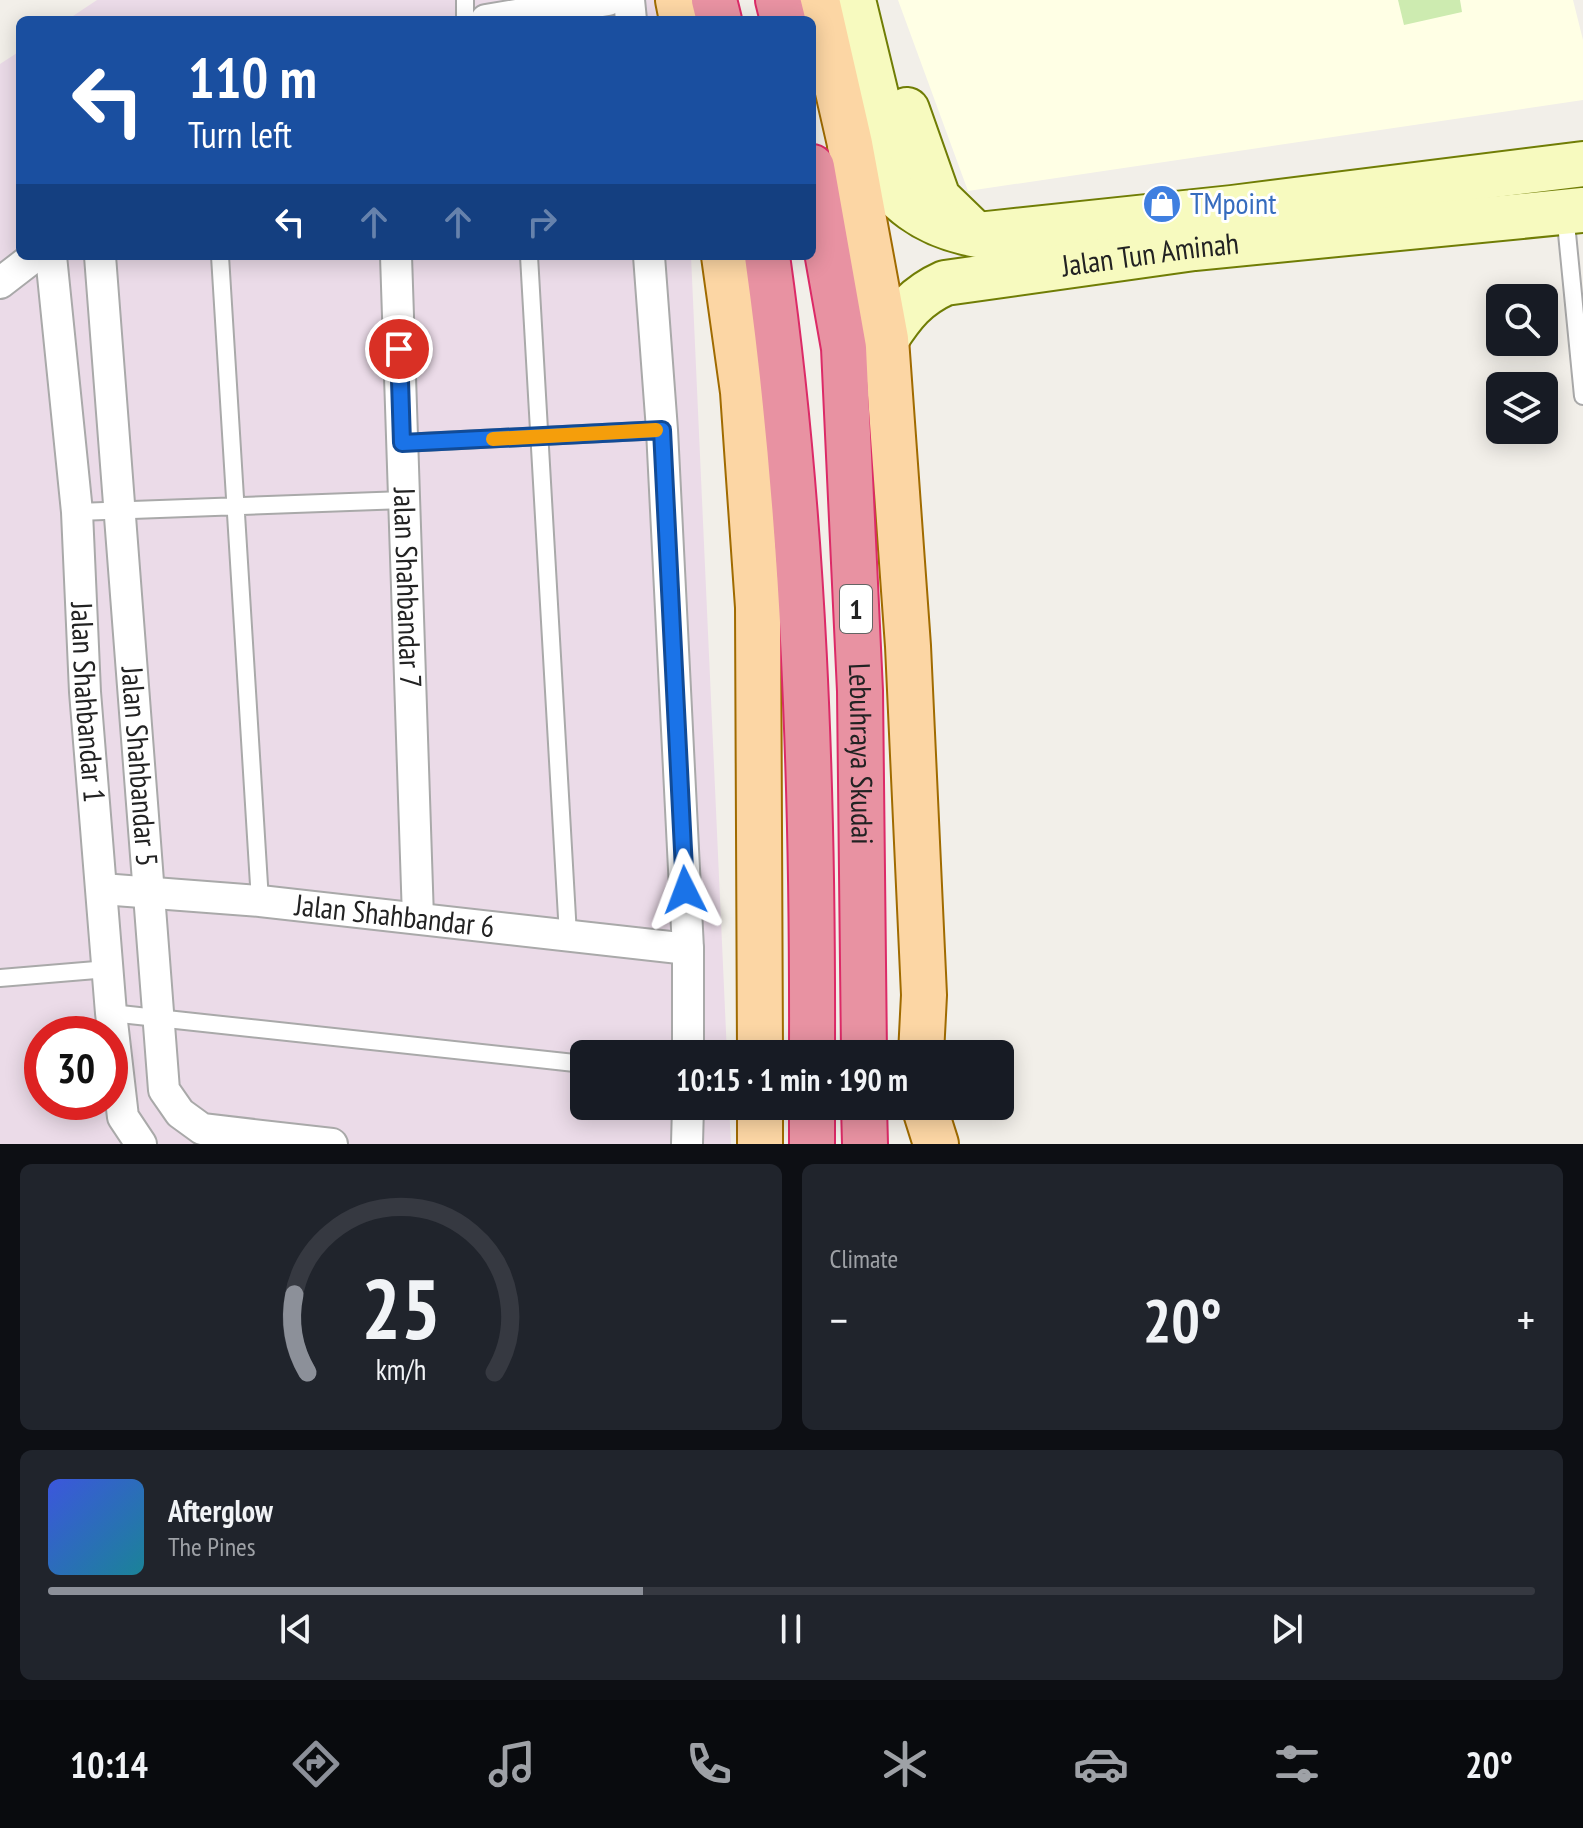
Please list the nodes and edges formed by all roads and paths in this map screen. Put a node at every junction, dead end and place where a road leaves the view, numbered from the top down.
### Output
1 (608, 0) edge
2 (817, 0) edge
3 (853, 0) edge
4 (876, 0) edge
5 (553, 5) edge
6 (515, 16) edge
7 (850, 144) junction
8 (1583, 164) edge
9 (816, 190) edge
10 (903, 203) junction
11 (1574, 211) edge
12 (978, 235) junction
13 (1194, 248) junction
14 (30, 260) edge
15 (51, 260) edge
16 (100, 260) edge
17 (220, 260) edge
18 (396, 260) edge
19 (529, 260) edge
20 (649, 260) edge
21 (725, 260) edge
22 (768, 260) edge
23 (0, 283) edge
24 (886, 339) junction
25 (1583, 396) edge
26 (662, 430) junction
27 (540, 438) junction
28 (402, 443) junction
29 (404, 500) junction
30 (235, 507) junction
31 (121, 511) junction
32 (77, 512) junction
33 (102, 889) junction
34 (149, 891) junction
35 (260, 901) junction
36 (418, 918) junction
37 (568, 935) junction
38 (688, 949) junction
39 (760, 953) junction
40 (108, 969) junction
41 (0, 978) edge
42 (924, 995) junction
43 (111, 1013) junction
44 (161, 1019) junction
45 (688, 1040) edge
46 (760, 1040) edge
47 (783, 1040) edge
48 (812, 1040) edge
49 (864, 1040) edge
50 (911, 1040) edge
51 (922, 1040) edge
52 (570, 1063) edge
53 (688, 1120) edge
54 (760, 1120) edge
55 (812, 1120) edge
56 (864, 1120) edge
57 (920, 1120) edge
58 (927, 1120) edge
59 (141, 1144) edge
60 (332, 1144) edge
61 (687, 1144) edge
62 (760, 1144) edge
63 (812, 1144) edge
64 (865, 1144) edge
65 (918, 1144) edge
66 (936, 1144) edge

1 - 5 street
2 - 7 main road
3 - 10 main road
4 - 12 main road
5 - 6 street
7 - 10 main road, Jalan Tun Aminah
7 - 24 main road
8 - 12 main road, Jalan Tun Aminah
9 - 49 highway, Lebuhraya Skudai / 1
10 - 12 main road, Jalan Tun Aminah
10 - 13 main road
11 - 13 main road, Jalan Tun Aminah
11 - 25 lane
13 - 24 main road, Jalan Tun Aminah
14 - 23 street
15 - 32 street, Jalan Shahbandar 1
16 - 31 street, Jalan Shahbandar 5
17 - 30 lane
18 - 28 street, Jalan Shahbandar 7
19 - 27 lane
20 - 26 street
21 - 39 main road
22 - 48 highway, Lebuhraya Skudai / 1
24 - 42 main road
26 - 27 lane
26 - 38 street
27 - 28 lane
27 - 37 lane
28 - 29 street, Jalan Shahbandar 7
29 - 30 lane
29 - 36 street, Jalan Shahbandar 7
30 - 31 lane
30 - 35 lane
31 - 32 lane
31 - 34 street, Jalan Shahbandar 5
32 - 33 street, Jalan Shahbandar 1
33 - 34 street, Jalan Shahbandar 6
33 - 40 street, Jalan Shahbandar 1
34 - 35 street, Jalan Shahbandar 6
34 - 44 street, Jalan Shahbandar 5
35 - 36 street, Jalan Shahbandar 6
36 - 37 street, Jalan Shahbandar 6
37 - 38 street, Jalan Shahbandar 6
38 - 45 street
39 - 46 main road
39 - 47 main road
40 - 41 lane
40 - 43 street, Jalan Shahbandar 1
42 - 50 main road
42 - 51 main road
43 - 44 lane
43 - 59 street, Jalan Shahbandar 1
44 - 52 lane
44 - 60 street, Jalan Shahbandar 5
53 - 61 street
54 - 62 main road
55 - 63 highway
56 - 64 highway
57 - 65 main road
58 - 66 main road

